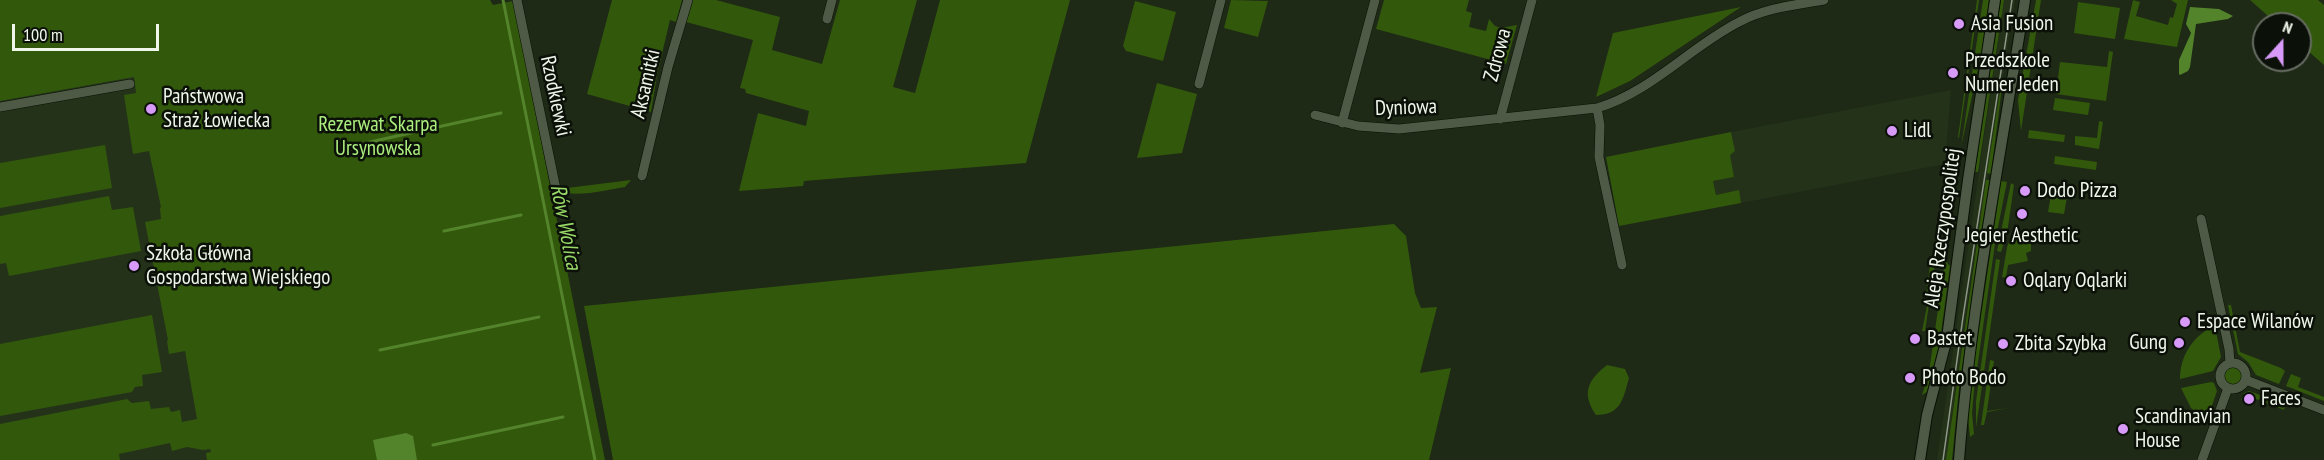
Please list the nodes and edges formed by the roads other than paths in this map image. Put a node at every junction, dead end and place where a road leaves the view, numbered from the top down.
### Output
1 (517, 0) edge
2 (688, 0) edge
3 (832, 0) edge
4 (1221, 0) edge
5 (1375, 0) edge
6 (1532, 0) edge
7 (1824, 0) edge
8 (1995, 0) edge
9 (2025, 0) edge
10 (827, 19) dead end
11 (129, 84) dead end
12 (1199, 84) dead end
13 (0, 107) edge
14 (1597, 108) junction
15 (1315, 115) dead end
16 (1500, 119) junction
17 (1342, 123) junction
18 (642, 176) dead end
19 (558, 198) dead end
20 (2202, 219) dead end
21 (1622, 265) dead end
22 (2230, 363) junction
23 (2246, 380) junction
24 (2228, 388) junction
25 (2324, 410) edge
26 (1920, 460) edge
27 (1959, 460) edge
28 (2202, 460) edge

1 - 19 street, Rzodkiewki
2 - 18 street, Aksamitki
3 - 10 street
4 - 12 street
5 - 17 street
6 - 16 street, Zdrowa
7 - 14 street, Dyniowa
8 - 26 street, Aleja Rzeczypospolitej
9 - 27 street
11 - 13 street
14 - 16 street, Dyniowa
14 - 21 street
15 - 17 street, Dyniowa
16 - 17 street, Dyniowa
20 - 22 street
22 - 23 street
22 - 24 street
23 - 24 street
23 - 25 street
24 - 28 street

